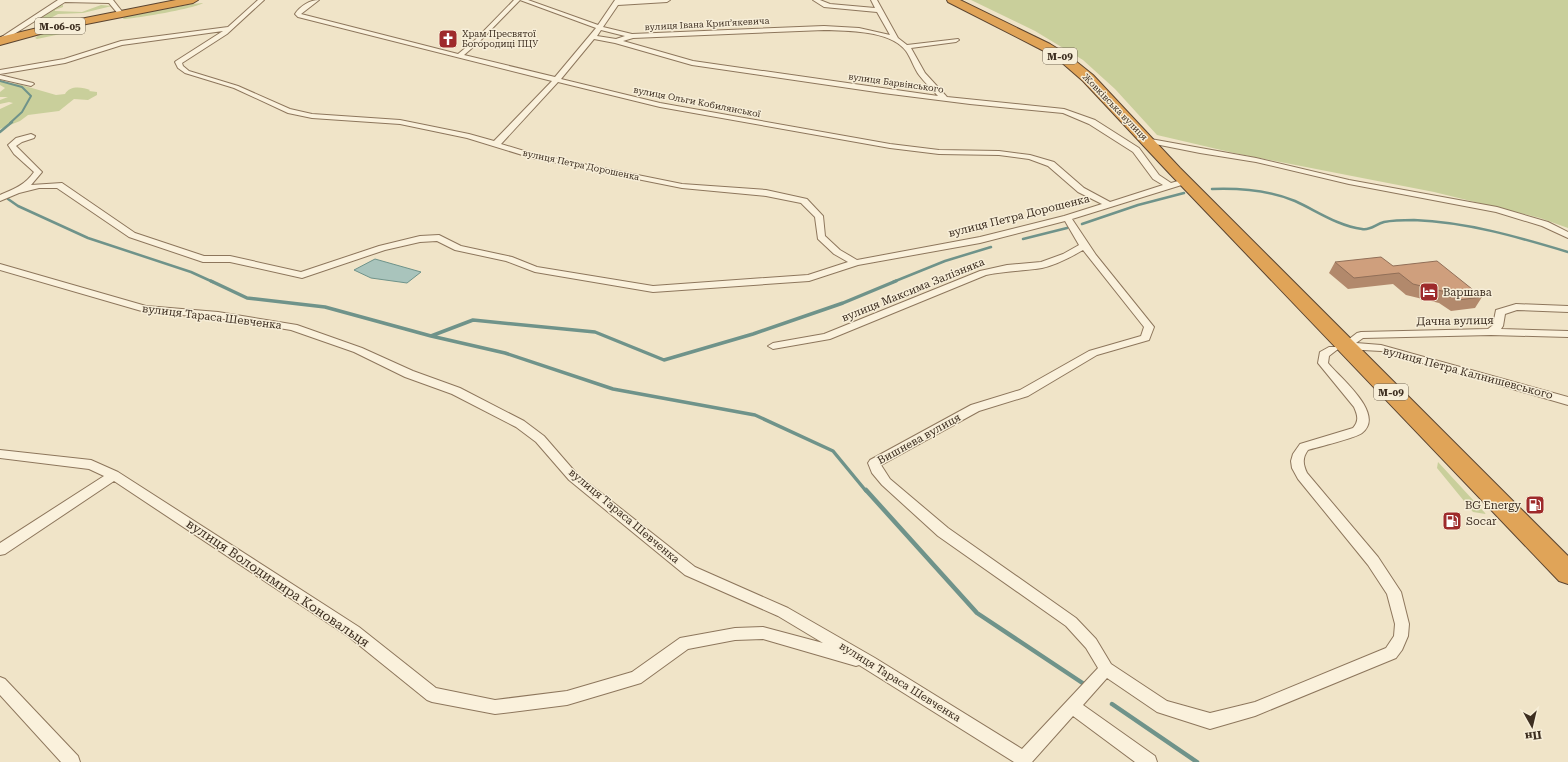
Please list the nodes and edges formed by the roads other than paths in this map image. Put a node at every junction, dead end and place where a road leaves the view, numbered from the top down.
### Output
1 (61, 0) edge
2 (64, 0) edge
3 (193, 0) edge
4 (261, 0) edge
5 (316, 0) edge
6 (517, 0) edge
7 (523, 0) edge
8 (667, 0) edge
9 (816, 0) edge
10 (874, 0) edge
11 (952, 0) edge
12 (617, 2) edge
13 (878, 10) junction
14 (121, 14) junction
15 (600, 28) junction
16 (228, 29) junction
17 (632, 36) junction
18 (593, 37) junction
19 (895, 39) junction
20 (956, 40) dead end
21 (0, 41) edge
22 (616, 41) junction
23 (906, 47) junction
24 (459, 56) junction
25 (0, 72) edge
26 (0, 77) edge
27 (557, 79) junction
28 (31, 84) dead end
29 (944, 98) junction
30 (31, 136) dead end
31 (1148, 140) junction
32 (495, 144) junction
33 (1177, 183) junction
34 (16, 191) junction
35 (0, 198) edge
36 (1110, 205) junction
37 (1068, 218) junction
38 (1568, 235) edge
39 (1084, 246) junction
40 (856, 263) junction
41 (0, 267) edge
42 (1568, 309) edge
43 (1491, 332) junction
44 (1568, 334) edge
45 (773, 346) dead end
46 (1339, 347) junction
47 (1568, 401) edge
48 (0, 454) edge
49 (114, 475) junction
50 (0, 550) edge
51 (1568, 573) edge
52 (870, 663) junction
53 (1106, 669) junction
54 (0, 684) edge
55 (1072, 706) junction
56 (1024, 761) edge
57 (72, 762) edge
58 (1149, 762) edge

1 - 2 street
2 - 14 street
2 - 21 street
3 - 14 highway, М-06-05
4 - 16 street, вулиця Петра Дорошенка
5 - 24 street, вулиця Ольги Кобилянської
6 - 24 street
7 - 15 street, вулиця Івана Крипʼякевича
8 - 12 street
9 - 13 street
10 - 13 street
11 - 31 highway, Жовківська вулиця / М-09
12 - 15 street
13 - 19 street, вулиця Івана Крипʼякевича
14 - 21 highway, М-06-05
15 - 17 street, вулиця Івана Крипʼякевича
15 - 18 street
16 - 25 street
16 - 32 street, вулиця Петра Дорошенка
17 - 19 street, вулиця Івана Крипʼякевича
17 - 22 street
18 - 22 street, вулиця Барвінського
18 - 27 street
19 - 23 street, вулиця Івана Крипʼякевича
20 - 23 street
22 - 29 street, вулиця Барвінського
23 - 29 street, вулиця Івана Крипʼякевича
24 - 27 street, вулиця Ольги Кобилянської
26 - 28 street
27 - 32 street
27 - 36 street, вулиця Ольги Кобилянської
29 - 33 street, вулиця Барвінського
30 - 34 street
31 - 33 highway, Жовківська вулиця / М-09
31 - 38 street
32 - 40 street, вулиця Петра Дорошенка
33 - 36 street, вулиця Петра Дорошенка
33 - 46 highway, М-09
34 - 35 street
34 - 40 street, вулиця Петра Дорошенка
36 - 37 street, вулиця Петра Дорошенка
37 - 39 street
37 - 40 street, вулиця Петра Дорошенка
39 - 45 street, вулиця Максима Залізняка
39 - 53 street, Вишнева вулиця
41 - 52 street, вулиця Тараса Шевченка
42 - 43 street
43 - 44 street, Дачна вулиця
43 - 46 street, Дачна вулиця
46 - 47 street, вулиця Петра Калнишевського
46 - 51 highway, М-09
46 - 53 street
48 - 49 street, вулиця Володимира Коновальця
49 - 50 street
49 - 52 street, вулиця Володимира Коновальця
52 - 56 street, вулиця Тараса Шевченка
53 - 55 street
54 - 57 street
55 - 56 street
55 - 58 street

